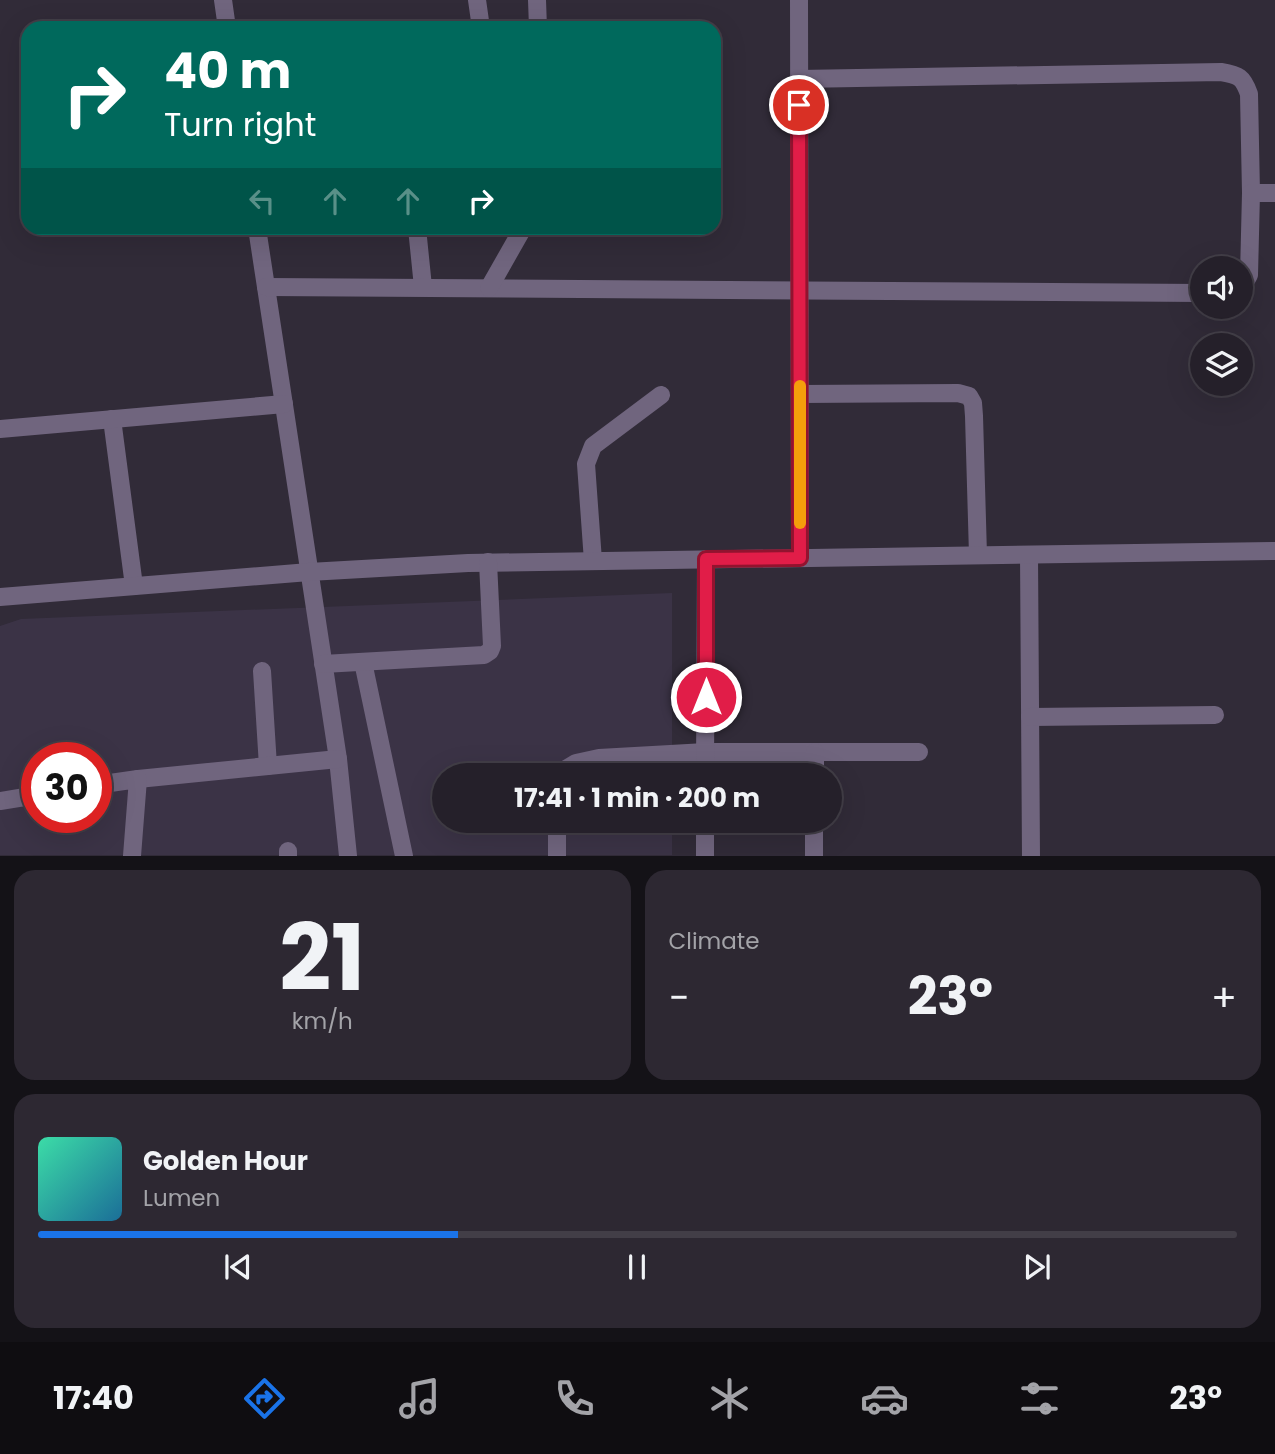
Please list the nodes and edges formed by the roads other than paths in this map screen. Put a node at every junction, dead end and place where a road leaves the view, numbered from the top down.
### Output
1 (223, 0) edge
2 (477, 0) edge
3 (537, 0) edge
4 (799, 0) edge
5 (226, 21) edge
6 (480, 21) edge
7 (538, 21) edge
8 (799, 79) junction
9 (1251, 193) junction
10 (1275, 193) edge
11 (258, 235) edge
12 (418, 235) edge
13 (519, 235) edge
14 (1250, 256) edge
15 (266, 287) junction
16 (424, 288) junction
17 (489, 288) junction
18 (799, 290) junction
19 (1190, 293) edge
20 (800, 394) junction
21 (661, 395) dead end
22 (284, 404) junction
23 (112, 419) junction
24 (0, 429) edge
25 (1275, 551) edge
26 (978, 555) junction
27 (1028, 555) junction
28 (800, 558) junction
29 (706, 559) junction
30 (593, 561) junction
31 (488, 562) junction
32 (309, 572) junction
33 (134, 586) junction
34 (1, 591) edge
35 (363, 662) junction
36 (323, 664) junction
37 (262, 671) dead end
38 (1215, 715) dead end
39 (1030, 716) junction
40 (706, 752) junction
41 (815, 752) junction
42 (919, 752) dead end
43 (338, 759) junction
44 (576, 763) edge
45 (706, 763) edge
46 (815, 763) edge
47 (268, 766) junction
48 (138, 779) junction
49 (112, 783) edge
50 (21, 798) edge
51 (0, 801) edge
52 (557, 833) edge
53 (705, 833) edge
54 (814, 833) edge
55 (132, 856) edge
56 (348, 856) edge
57 (404, 856) edge
58 (557, 856) edge
59 (705, 856) edge
60 (814, 856) edge
61 (1031, 856) edge

1 - 5 street
2 - 6 street
3 - 7 street
4 - 8 street
8 - 9 street
8 - 18 street
9 - 10 street
9 - 14 street
11 - 15 street
12 - 16 street
13 - 17 street
15 - 16 street
15 - 22 street
16 - 17 street
17 - 18 street
18 - 19 street
18 - 20 street
20 - 26 street
20 - 28 street
21 - 30 street
22 - 23 street
22 - 32 street
23 - 24 street
23 - 33 street
25 - 27 street
26 - 27 street
26 - 28 street
27 - 39 street
28 - 29 street
29 - 30 street
29 - 40 street
30 - 31 street
31 - 32 street
31 - 35 street
32 - 33 street
32 - 36 street
33 - 34 street
35 - 36 street
35 - 57 street
36 - 43 street
37 - 47 street
38 - 39 street
39 - 61 street
40 - 41 street
40 - 44 street
40 - 45 street
41 - 42 street
41 - 46 street
43 - 47 street
43 - 56 street
47 - 48 street
48 - 49 street
48 - 55 street
50 - 51 street
52 - 58 street
53 - 59 street
54 - 60 street

